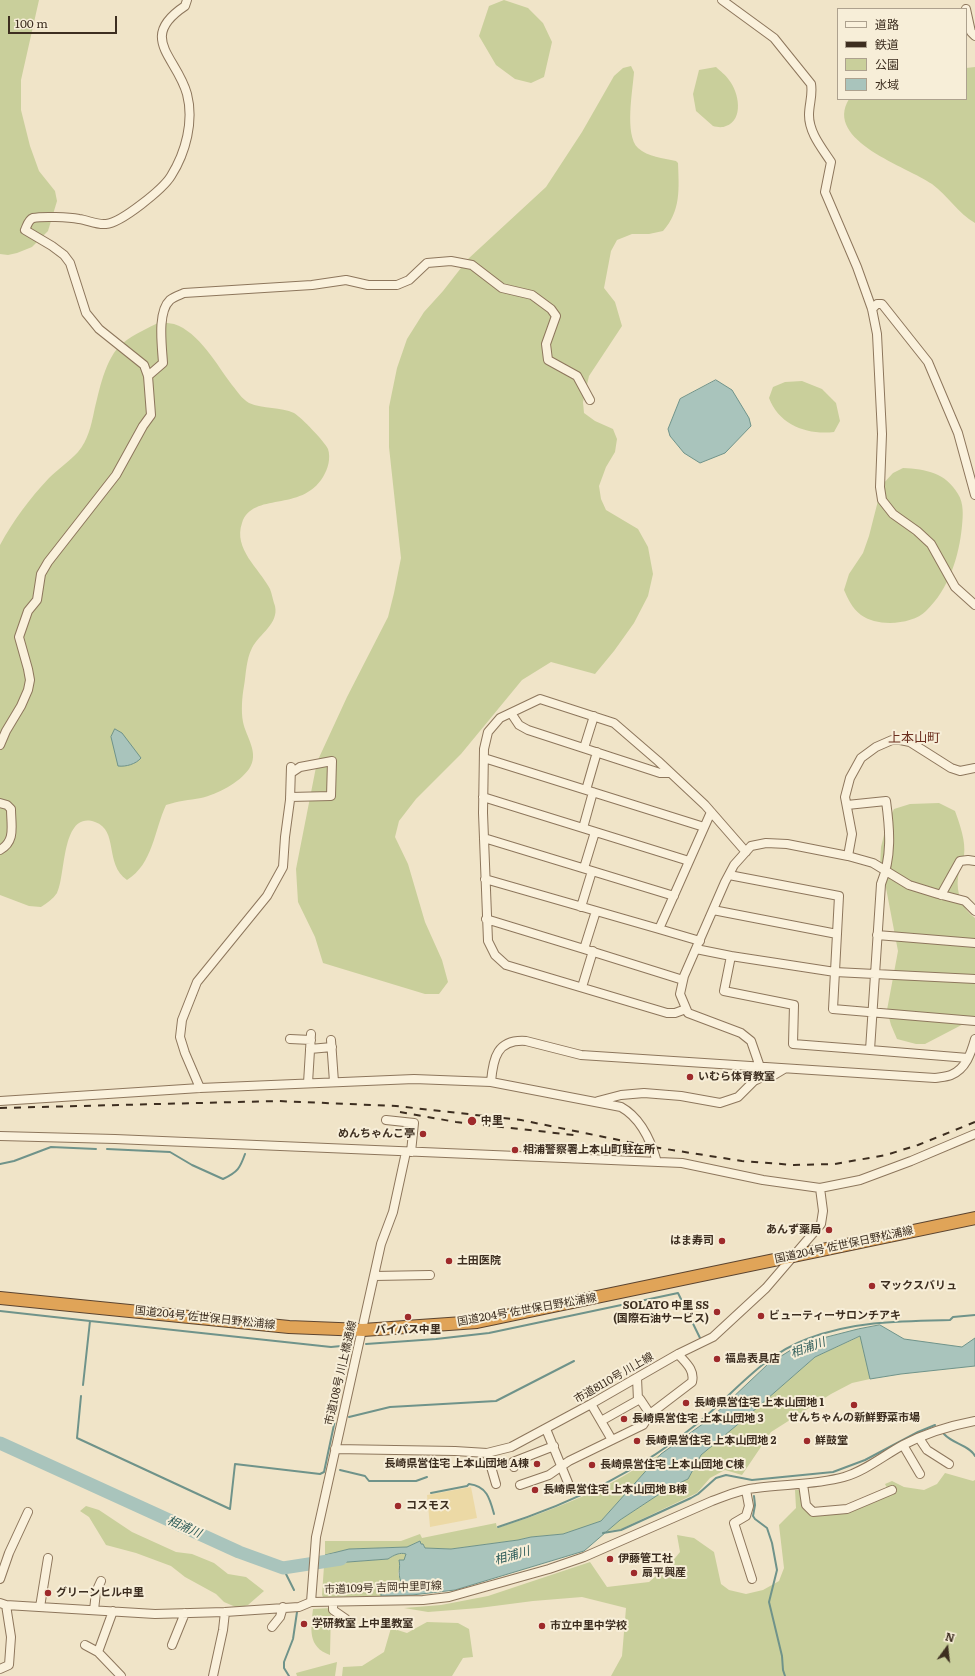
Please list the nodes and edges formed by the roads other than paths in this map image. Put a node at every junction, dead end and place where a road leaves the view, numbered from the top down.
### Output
1 (187, 0) edge
2 (722, 0) edge
3 (967, 14) edge
4 (975, 36) edge
5 (872, 309) junction
6 (148, 376) junction
7 (590, 400) dead end
8 (975, 495) edge
9 (975, 605) edge
10 (511, 713) junction
11 (594, 716) junction
12 (0, 744) edge
13 (584, 748) junction
14 (597, 752) junction
15 (484, 758) junction
16 (975, 768) edge
17 (670, 773) junction
18 (589, 791) junction
19 (290, 797) junction
20 (483, 797) junction
21 (0, 803) edge
22 (847, 805) junction
23 (711, 812) junction
24 (704, 827) junction
25 (582, 828) junction
26 (595, 832) junction
27 (484, 838) junction
28 (0, 850) edge
29 (746, 852) junction
30 (848, 856) junction
31 (689, 861) junction
32 (975, 861) edge
33 (588, 870) junction
34 (886, 871) junction
35 (729, 875) junction
36 (486, 880) junction
37 (942, 895) junction
38 (674, 896) junction
39 (581, 907) junction
40 (713, 910) junction
41 (975, 910) edge
42 (596, 911) junction
43 (486, 919) junction
44 (659, 929) junction
45 (837, 934) junction
46 (878, 935) junction
47 (975, 943) edge
48 (698, 945) junction
49 (584, 948) junction
50 (593, 951) junction
51 (731, 956) junction
52 (835, 972) junction
53 (875, 975) junction
54 (975, 979) edge
55 (683, 980) junction
56 (582, 987) junction
57 (686, 1009) junction
58 (873, 1012) junction
59 (975, 1020) edge
60 (290, 1039) dead end
61 (975, 1039) edge
62 (310, 1049) junction
63 (870, 1050) junction
64 (968, 1058) junction
65 (760, 1067) junction
66 (784, 1069) junction
67 (334, 1082) junction
68 (491, 1082) junction
69 (308, 1083) junction
70 (200, 1088) junction
71 (0, 1101) edge
72 (598, 1102) junction
73 (386, 1120) dead end
74 (975, 1134) edge
75 (0, 1136) edge
76 (409, 1152) junction
77 (657, 1162) junction
78 (820, 1188) junction
79 (975, 1218) edge
80 (793, 1256) junction
81 (430, 1275) dead end
82 (374, 1276) junction
83 (0, 1298) edge
84 (363, 1330) junction
85 (678, 1354) junction
86 (637, 1378) junction
87 (638, 1400) junction
88 (591, 1404) junction
89 (650, 1414) junction
90 (601, 1421) junction
91 (975, 1421) edge
92 (546, 1429) junction
93 (919, 1438) junction
94 (612, 1440) junction
95 (903, 1445) junction
96 (554, 1446) junction
97 (511, 1447) junction
98 (335, 1449) junction
99 (487, 1453) junction
100 (522, 1459) junction
101 (949, 1464) dead end
102 (562, 1466) junction
103 (514, 1467) dead end
104 (920, 1474) dead end
105 (496, 1484) dead end
106 (803, 1484) junction
107 (520, 1485) dead end
108 (571, 1490) dead end
109 (746, 1490) junction
110 (887, 1490) dead end
111 (28, 1512) dead end
112 (48, 1558) dead end
113 (0, 1578) edge
114 (752, 1579) dead end
115 (101, 1581) dead end
116 (311, 1602) junction
117 (333, 1602) junction
118 (3, 1604) edge
119 (40, 1607) junction
120 (283, 1607) junction
121 (94, 1610) junction
122 (113, 1610) junction
123 (225, 1612) junction
124 (184, 1613) junction
125 (346, 1619) dead end
126 (272, 1628) dead end
127 (85, 1645) dead end
128 (172, 1645) dead end
129 (98, 1652) junction
130 (0, 1669) edge
131 (121, 1676) edge
132 (213, 1676) edge

1 - 6 street
2 - 5 street
3 - 4 street
5 - 8 street
5 - 9 street
6 - 7 street
6 - 12 street
10 - 11 street
10 - 13 street
10 - 15 street
11 - 13 street
11 - 17 street
13 - 14 street
14 - 17 street
14 - 18 street
15 - 18 street
15 - 20 street
16 - 22 street
17 - 23 street
18 - 24 street
18 - 25 street
19 - 19 street
19 - 70 street
20 - 25 street
20 - 27 street
21 - 28 street
22 - 30 street
22 - 34 street
23 - 24 street
23 - 29 street
24 - 31 street
25 - 26 street
26 - 31 street
26 - 33 street
27 - 33 street
27 - 36 street
29 - 30 street
29 - 35 street
30 - 34 street
31 - 38 street
32 - 37 street
33 - 38 street
33 - 39 street
34 - 37 street
34 - 46 street
35 - 40 street
35 - 45 street
36 - 39 street
36 - 43 street
37 - 41 street
38 - 44 street
39 - 42 street
40 - 45 street
40 - 48 street
42 - 44 street
42 - 49 street
43 - 49 street
43 - 56 street
44 - 48 street
45 - 52 street
46 - 47 street
46 - 53 street
48 - 51 street
48 - 55 street
49 - 50 street
50 - 55 street
50 - 56 street
51 - 52 street
51 - 63 street
52 - 53 street
52 - 58 street
53 - 54 street
53 - 58 street
55 - 57 street
56 - 57 street
57 - 65 street
58 - 59 street
58 - 63 street
60 - 62 street
61 - 64 street
62 - 67 street
62 - 69 street
63 - 64 street
64 - 66 street
65 - 66 street
65 - 68 street
66 - 72 street
67 - 68 street
67 - 69 street
68 - 72 street
69 - 70 street
70 - 71 street
72 - 77 street
73 - 76 street, 市道108号 川上橋通線
74 - 78 street
75 - 76 street
76 - 77 street
76 - 82 street, 市道108号 川上橋通線
77 - 78 street
78 - 80 street, 市道8110号 川上線
79 - 80 highway, 国道204号 佐世保日野松浦線
80 - 84 highway, 国道204号 佐世保日野松浦線
80 - 85 street, 市道8110号 川上線
81 - 82 street
82 - 84 street, 市道108号 川上橋通線
83 - 84 highway, 国道204号 佐世保日野松浦線
84 - 98 street, 市道108号 川上橋通線
85 - 86 street, 市道8110号 川上線
85 - 89 street
86 - 87 street
86 - 88 street, 市道8110号 川上線
87 - 89 street
87 - 90 street
88 - 90 street
88 - 92 street, 市道8110号 川上線
89 - 94 street
90 - 94 street
91 - 93 street, 市道109号 吉岡中里町線
92 - 96 street
92 - 97 street, 市道8110号 川上線
93 - 95 street, 市道109号 吉岡中里町線
93 - 101 street
94 - 102 street
95 - 104 street
95 - 106 street, 市道109号 吉岡中里町線
96 - 100 street
96 - 102 street
97 - 99 street, 市道8110号 川上線
97 - 100 street
98 - 99 street, 市道8110号 川上線
98 - 116 street, 市道108号 川上橋通線
99 - 105 street
100 - 103 street
102 - 107 street
102 - 108 street
106 - 109 street, 市道109号 吉岡中里町線
106 - 110 street
109 - 114 street
109 - 117 street, 市道109号 吉岡中里町線
111 - 113 street
112 - 119 street
115 - 121 street
116 - 117 street, 市道109号 吉岡中里町線
116 - 120 street, 市道109号 吉岡中里町線
117 - 125 street
118 - 119 street, 市道109号 吉岡中里町線
118 - 130 street
119 - 121 street, 市道109号 吉岡中里町線
120 - 123 street, 市道109号 吉岡中里町線
120 - 126 street
121 - 122 street, 市道109号 吉岡中里町線
122 - 124 street, 市道109号 吉岡中里町線
122 - 129 street
123 - 124 street, 市道109号 吉岡中里町線
123 - 132 street
124 - 128 street
127 - 129 street
129 - 131 street

